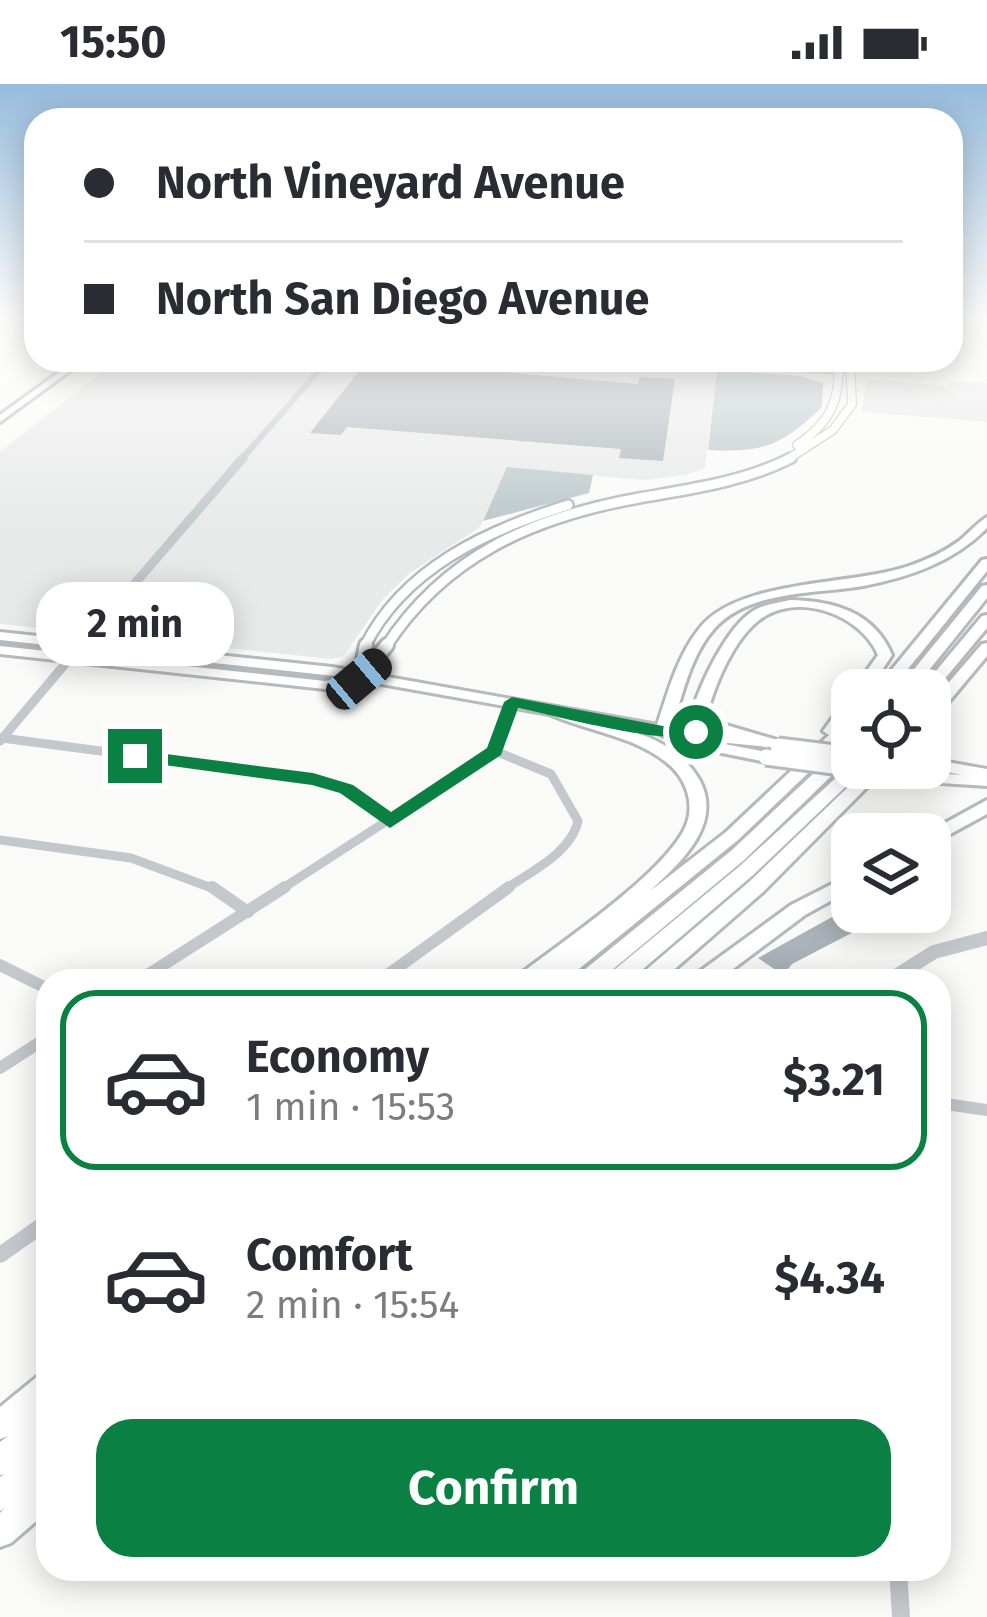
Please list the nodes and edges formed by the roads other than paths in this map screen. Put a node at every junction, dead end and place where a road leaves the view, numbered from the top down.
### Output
1 (34, 389) edge
2 (39, 389) edge
3 (303, 389) edge
4 (842, 389) edge
5 (853, 389) edge
6 (0, 415) edge
7 (987, 521) edge
8 (987, 563) edge
9 (987, 590) edge
10 (987, 619) edge
11 (0, 636) edge
12 (987, 647) edge
13 (0, 650) edge
14 (77, 651) junction
15 (875, 669) edge
16 (900, 669) edge
17 (922, 669) edge
18 (945, 669) edge
19 (359, 679) junction
20 (951, 689) edge
21 (512, 702) junction
22 (552, 710) junction
23 (663, 731) junction
24 (831, 731) edge
25 (1, 739) edge
26 (831, 743) edge
27 (494, 751) junction
28 (831, 751) edge
29 (772, 752) junction
30 (951, 769) edge
31 (831, 770) edge
32 (802, 772) junction
33 (987, 777) edge
34 (833, 789) edge
35 (856, 789) edge
36 (987, 806) edge
37 (390, 821) junction
38 (951, 827) edge
39 (0, 841) edge
40 (831, 892) edge
41 (248, 912) junction
42 (987, 938) edge
43 (0, 965) edge
44 (156, 969) edge
45 (396, 969) edge
46 (540, 969) edge
47 (565, 969) edge
48 (600, 969) edge
49 (629, 969) edge
50 (661, 969) edge
51 (718, 969) edge
52 (902, 969) edge
53 (36, 983) edge
54 (36, 1044) edge
55 (0, 1067) edge
56 (951, 1105) edge
57 (987, 1110) edge
58 (36, 1230) edge
59 (0, 1256) edge
60 (36, 1396) edge
61 (0, 1425) edge
62 (36, 1431) edge
63 (0, 1461) edge
64 (36, 1466) edge
65 (0, 1496) edge
66 (36, 1502) edge
67 (0, 1532) edge
68 (899, 1581) edge
69 (901, 1617) edge

1 - 6 main road
2 - 6 main road
3 - 14 street
4 - 19 main road
5 - 19 main road
7 - 23 highway
8 - 16 highway
9 - 17 highway
10 - 18 highway
11 - 14 main road
12 - 20 highway
13 - 14 main road
14 - 19 main road
14 - 25 street
15 - 29 highway
19 - 21 main road
21 - 22 main road
21 - 27 street
22 - 23 main road
22 - 46 highway
23 - 29 main road
24 - 32 highway
25 - 37 street
26 - 32 highway
27 - 37 street
27 - 45 street
28 - 29 main road, bridge
29 - 33 main road, bridge
30 - 33 main road
31 - 48 highway
32 - 47 highway
34 - 49 highway
35 - 50 highway
36 - 38 highway
37 - 41 street
39 - 41 street
40 - 51 highway
41 - 44 street
42 - 52 street
43 - 53 street
54 - 55 street
56 - 57 street
58 - 59 street
60 - 61 highway
62 - 63 highway
64 - 65 highway
66 - 67 highway
68 - 69 street

